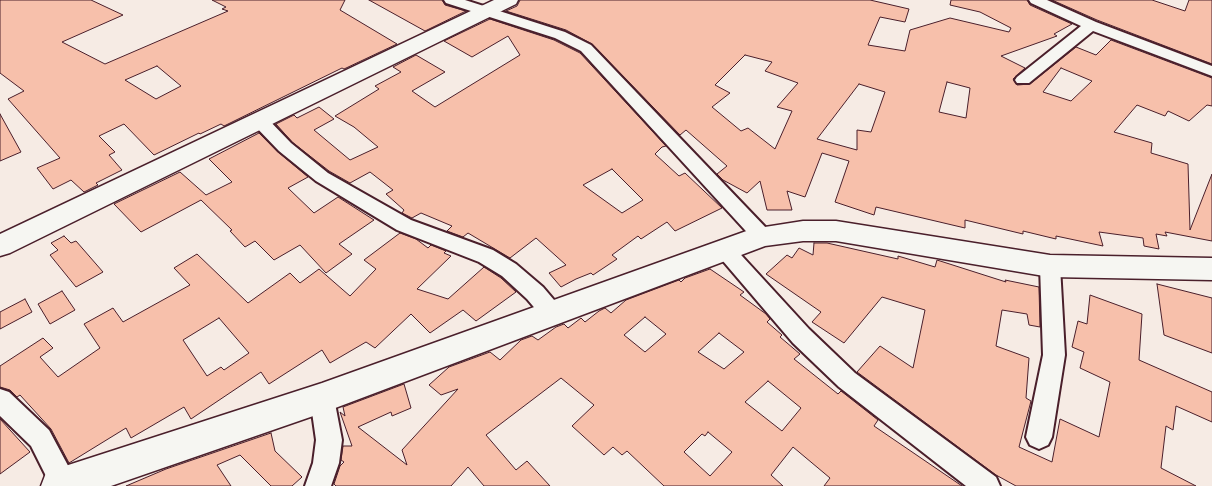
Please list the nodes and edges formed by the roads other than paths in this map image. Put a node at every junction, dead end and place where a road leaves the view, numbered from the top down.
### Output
1 (451, 0) edge
2 (509, 0) edge
3 (1036, 0) edge
4 (483, 11) junction
5 (1091, 25) junction
6 (1212, 71) edge
7 (1023, 80) dead end
8 (259, 120) junction
9 (762, 236) junction
10 (0, 246) edge
11 (724, 249) junction
12 (1050, 266) junction
13 (1212, 269) edge
14 (552, 313) junction
15 (322, 398) junction
16 (0, 400) edge
17 (1039, 437) dead end
18 (62, 485) edge
19 (318, 486) edge
20 (987, 486) edge

1 - 4 street
2 - 4 street
3 - 5 street
4 - 8 street
4 - 9 street
5 - 6 street
5 - 7 street
8 - 10 street
8 - 14 street
9 - 11 street
9 - 12 street
11 - 14 street
11 - 20 street
12 - 13 street
12 - 17 street
14 - 15 street
15 - 18 street
15 - 19 street
16 - 18 street

